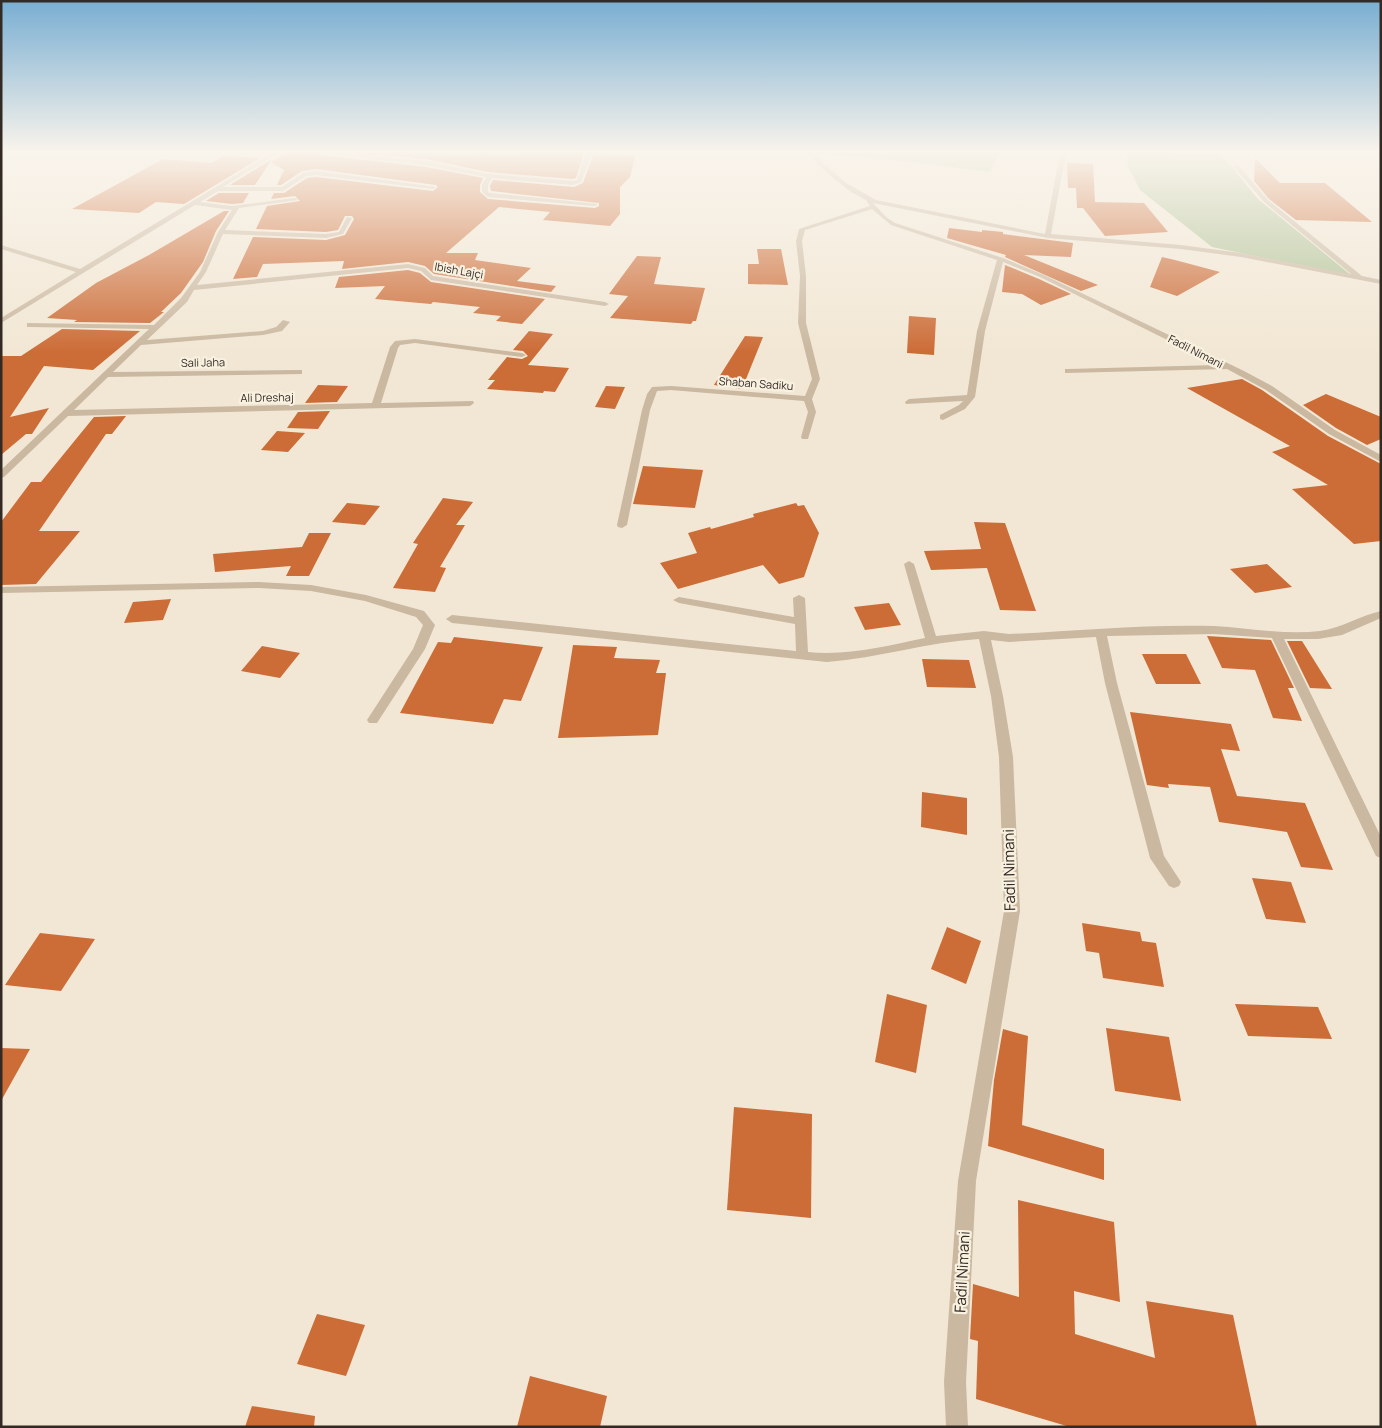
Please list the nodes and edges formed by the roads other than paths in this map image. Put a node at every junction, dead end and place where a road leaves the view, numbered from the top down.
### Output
1 (168, 220) edge
2 (229, 220) edge
3 (348, 220) edge
4 (826, 220) edge
5 (888, 220) edge
6 (958, 220) edge
7 (1051, 220) edge
8 (1289, 220) edge
9 (221, 232) junction
10 (1048, 236) junction
11 (1, 247) edge
12 (1001, 259) junction
13 (82, 272) junction
14 (1363, 280) junction
15 (1381, 282) edge
16 (193, 288) junction
17 (605, 304) dead end
18 (1, 321) edge
19 (286, 322) dead end
20 (30, 325) dead end
21 (156, 328) junction
22 (140, 344) junction
23 (522, 355) dead end
24 (1228, 366) junction
25 (1068, 371) dead end
26 (299, 372) dead end
27 (107, 375) junction
28 (971, 397) junction
29 (808, 399) junction
30 (909, 402) dead end
31 (470, 403) dead end
32 (376, 405) junction
33 (66, 413) junction
34 (943, 417) dead end
35 (805, 437) dead end
36 (1381, 459) edge
37 (1, 475) edge
38 (622, 526) dead end
39 (909, 564) dead end
40 (1, 590) edge
41 (799, 598) dead end
42 (679, 600) dead end
43 (1381, 614) edge
44 (452, 619) dead end
45 (801, 622) junction
46 (1101, 633) junction
47 (984, 635) junction
48 (1276, 635) junction
49 (932, 640) junction
50 (802, 655) junction
51 (373, 720) dead end
52 (1381, 852) edge
53 (1174, 882) dead end
54 (957, 1427) edge

1 - 13 street
2 - 9 street
3 - 9 street
4 - 29 street, Shaban Sadiku
5 - 12 street, Fadil Nimani
6 - 10 street
7 - 10 street
8 - 14 street
9 - 16 street
10 - 14 street
11 - 13 street
12 - 24 street, Fadil Nimani
12 - 28 street
13 - 18 street
14 - 15 street
16 - 17 street, Ibish Lajçi
16 - 21 street
19 - 22 street
20 - 21 street
21 - 22 street
22 - 27 street
23 - 32 street
24 - 25 street
24 - 36 street, Fadil Nimani
26 - 27 street, Sali Jaha
27 - 33 street
28 - 30 street
28 - 34 street
29 - 35 street
29 - 38 street, Shaban Sadiku
31 - 32 street, Ali Dreshaj
32 - 33 street, Ali Dreshaj
33 - 37 street
39 - 49 street
40 - 51 street
41 - 45 street
42 - 45 street
43 - 48 street
44 - 50 street
45 - 50 street
46 - 47 street
46 - 48 street
46 - 53 street
47 - 49 street
47 - 54 street, Fadil Nimani
48 - 52 street
49 - 50 street

